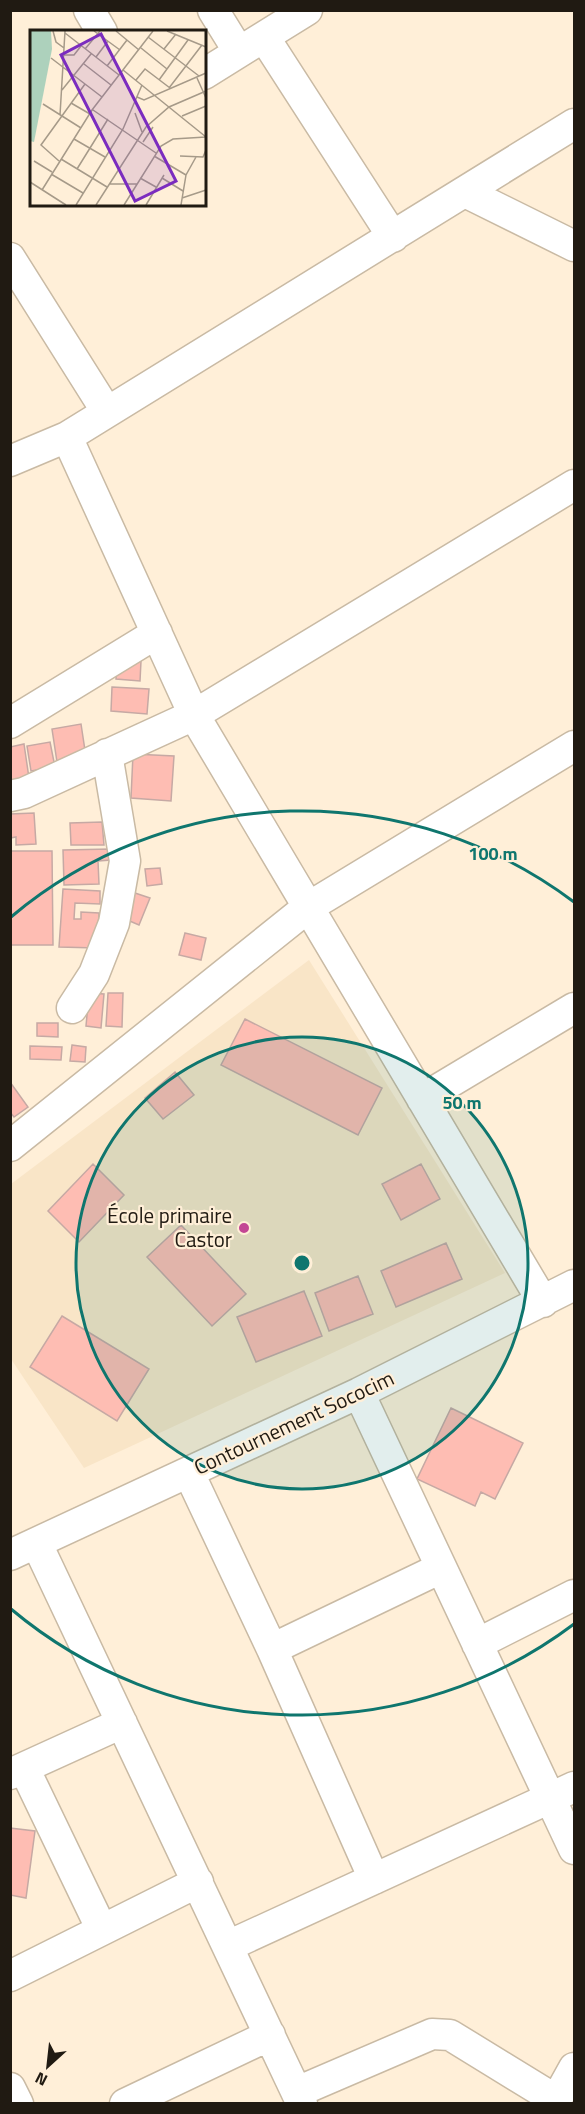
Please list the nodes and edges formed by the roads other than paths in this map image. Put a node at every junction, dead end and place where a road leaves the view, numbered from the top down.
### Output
1 (89, 10) edge
2 (213, 10) edge
3 (307, 10) edge
4 (101, 30) edge
5 (252, 45) junction
6 (206, 73) edge
7 (574, 124) edge
8 (467, 193) junction
9 (393, 237) junction
10 (574, 246) edge
11 (10, 258) edge
12 (107, 412) junction
13 (67, 437) junction
14 (10, 461) edge
15 (574, 485) edge
16 (157, 633) junction
17 (194, 715) junction
18 (10, 723) edge
19 (574, 746) edge
20 (107, 754) junction
21 (10, 796) edge
22 (307, 908) junction
23 (72, 1008) dead end
24 (574, 1008) edge
25 (422, 1099) junction
26 (10, 1146) edge
27 (574, 1285) edge
28 (543, 1302) junction
29 (359, 1393) junction
30 (189, 1473) junction
31 (24, 1550) edge
32 (441, 1568) junction
33 (574, 1595) edge
34 (477, 1644) junction
35 (272, 1648) junction
36 (122, 1723) junction
37 (17, 1771) edge
38 (562, 1792) edge
39 (574, 1850) edge
40 (374, 1879) junction
41 (198, 1882) junction
42 (102, 1930) junction
43 (228, 1946) junction
44 (10, 1976) edge
45 (270, 2035) junction
46 (574, 2068) edge
47 (10, 2088) edge
48 (299, 2098) edge
49 (555, 2102) edge
50 (18, 2103) edge
51 (125, 2103) edge

1 - 4 street
2 - 5 street
3 - 5 street
5 - 6 street
5 - 9 street
7 - 8 street
8 - 9 street
8 - 10 street
9 - 12 street
11 - 12 street
12 - 13 street
13 - 14 street
13 - 16 street
15 - 17 street
16 - 17 street
16 - 18 street
17 - 20 street
17 - 22 street
19 - 22 street
20 - 21 street
20 - 23 street
22 - 25 street
22 - 26 street
24 - 25 street
25 - 28 street
27 - 28 street, Contournement Sococim
28 - 29 street, Contournement Sococim
29 - 30 street, Contournement Sococim
29 - 32 street
30 - 31 street, Contournement Sococim
30 - 35 street
31 - 36 street
32 - 34 street
32 - 35 street
33 - 34 street
34 - 38 street
35 - 40 street
36 - 37 street
36 - 41 street
37 - 42 street
38 - 39 street
38 - 40 street
40 - 43 street
41 - 42 street
41 - 43 street
42 - 44 street
43 - 45 street
45 - 48 street
45 - 51 street
46 - 49 street
47 - 50 street
48 - 49 street

